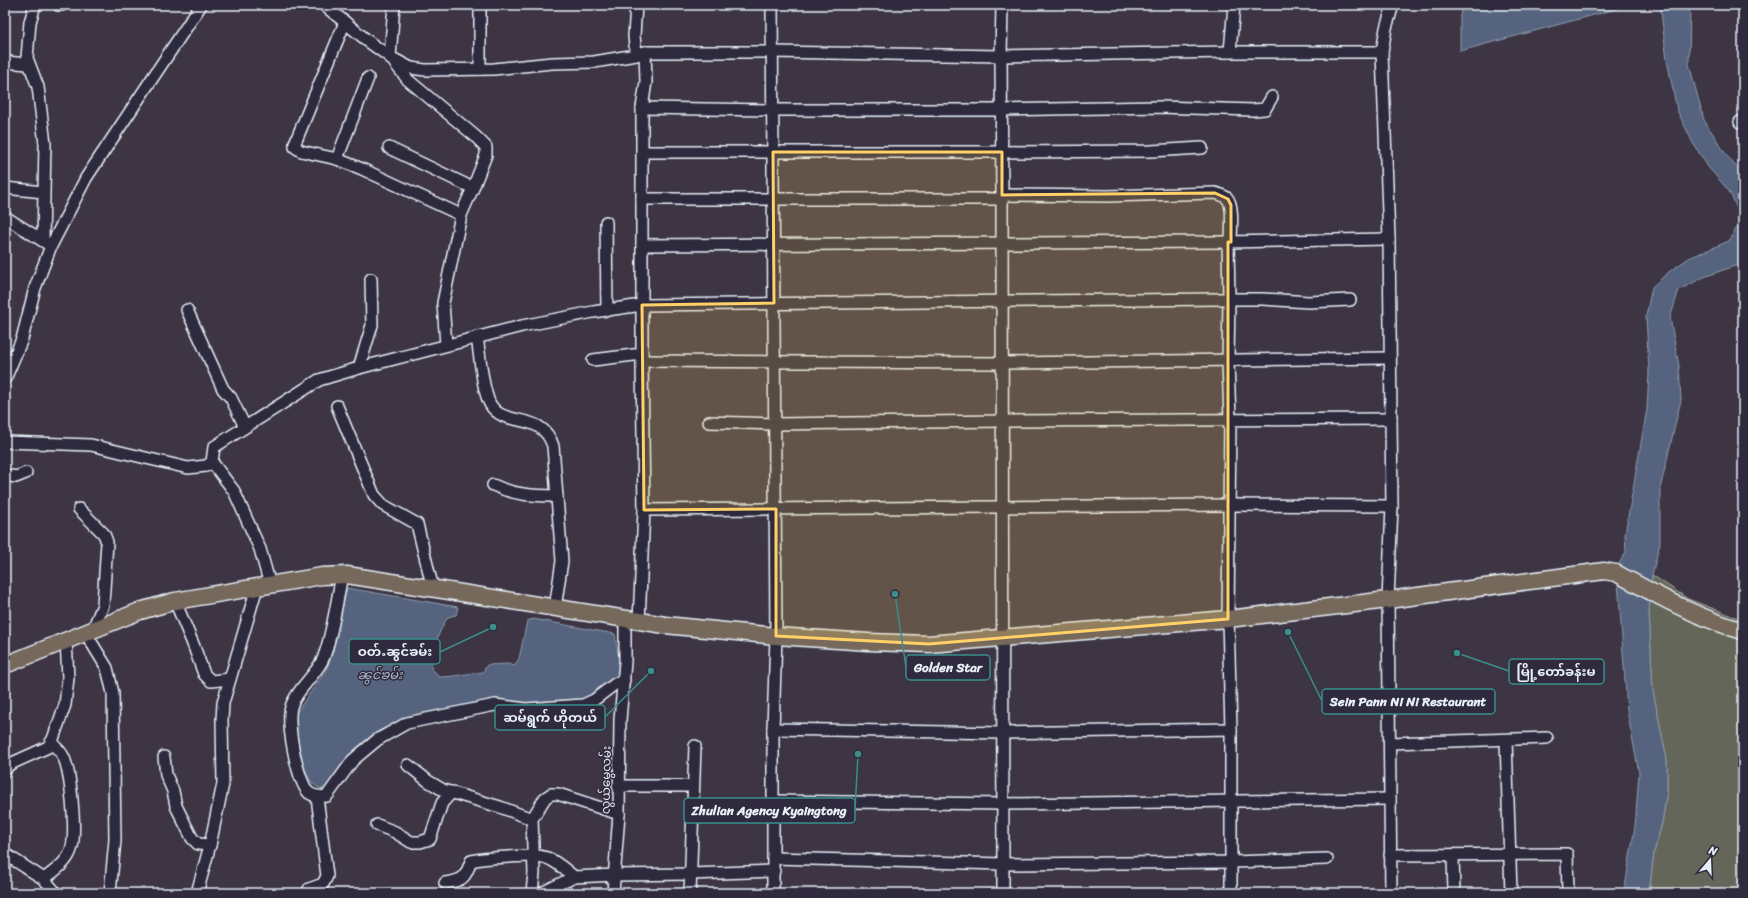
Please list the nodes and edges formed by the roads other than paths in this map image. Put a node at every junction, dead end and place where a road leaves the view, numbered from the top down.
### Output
1 (36, 5) edge
2 (58, 5) edge
3 (62, 5) edge
4 (324, 5) edge
5 (394, 5) edge
6 (480, 5) edge
7 (636, 5) edge
8 (772, 5) edge
9 (1002, 5) edge
10 (1234, 5) edge
11 (1393, 5) edge
12 (199, 6) edge
13 (345, 22) junction
14 (772, 52) junction
15 (1230, 52) junction
16 (1382, 52) junction
17 (640, 54) junction
18 (1001, 56) junction
19 (390, 57) junction
20 (5, 62) edge
21 (28, 64) junction
22 (480, 69) junction
23 (368, 78) dead end
24 (1272, 97) dead end
25 (642, 108) junction
26 (773, 110) junction
27 (1002, 110) junction
28 (389, 148) dead end
29 (1202, 148) dead end
30 (643, 152) junction
31 (773, 152) junction
32 (1002, 152) junction
33 (338, 159) junction
34 (5, 188) edge
35 (474, 188) junction
36 (43, 192) junction
37 (1002, 197) junction
38 (773, 198) junction
39 (642, 199) junction
40 (461, 215) junction
41 (5, 217) edge
42 (606, 222) dead end
43 (1389, 239) junction
44 (1229, 242) junction
45 (47, 243) junction
46 (1002, 244) junction
47 (642, 245) junction
48 (774, 245) junction
49 (370, 279) dead end
50 (1229, 299) junction
51 (1350, 300) dead end
52 (1002, 302) junction
53 (774, 303) junction
54 (642, 305) junction
55 (187, 310) dead end
56 (607, 310) junction
57 (478, 337) junction
58 (446, 345) junction
59 (642, 357) junction
60 (1390, 358) junction
61 (593, 360) dead end
62 (1228, 361) junction
63 (775, 362) junction
64 (1002, 363) junction
65 (359, 368) junction
66 (5, 379) edge
67 (337, 406) dead end
68 (1391, 419) junction
69 (1230, 420) junction
70 (1002, 421) junction
71 (709, 422) dead end
72 (775, 424) junction
73 (245, 427) junction
74 (6, 440) edge
75 (212, 462) junction
76 (26, 473) dead end
77 (5, 476) edge
78 (493, 485) dead end
79 (557, 496) junction
80 (1229, 505) junction
81 (1392, 506) junction
82 (1003, 508) junction
83 (79, 509) dead end
84 (776, 509) junction
85 (644, 510) junction
86 (342, 576) junction
87 (263, 586) junction
88 (433, 589) junction
89 (1388, 600) junction
90 (174, 601) junction
91 (556, 608) junction
92 (1228, 619) junction
93 (632, 620) junction
94 (1719, 625) junction
95 (89, 630) junction
96 (1743, 631) edge
97 (776, 636) junction
98 (1003, 637) junction
99 (1743, 639) edge
100 (66, 640) junction
101 (5, 665) edge
102 (230, 680) junction
103 (624, 680) junction
104 (773, 729) junction
105 (1231, 729) junction
106 (1003, 733) junction
107 (1546, 738) dead end
108 (1506, 740) junction
109 (51, 743) junction
110 (1390, 743) junction
111 (695, 746) dead end
112 (164, 757) dead end
113 (408, 765) dead end
114 (6, 766) edge
115 (618, 786) junction
116 (693, 786) junction
117 (452, 792) junction
118 (317, 797) junction
119 (1390, 799) junction
120 (773, 801) junction
121 (1231, 802) junction
122 (1003, 804) junction
123 (619, 814) junction
124 (532, 819) junction
125 (377, 824) dead end
126 (210, 845) junction
127 (5, 854) edge
128 (533, 855) junction
129 (1390, 855) junction
130 (1453, 855) junction
131 (1510, 855) junction
132 (773, 858) junction
133 (1327, 859) dead end
134 (1232, 862) junction
135 (1003, 864) junction
136 (774, 871) junction
137 (690, 874) junction
138 (615, 875) junction
139 (574, 877) junction
140 (44, 879) junction
141 (445, 883) dead end
142 (309, 889) dead end
143 (56, 893) edge
144 (110, 893) edge
145 (197, 893) edge
146 (532, 893) edge
147 (542, 893) edge
148 (613, 893) edge
149 (690, 893) edge
150 (773, 893) edge
151 (1003, 893) edge
152 (1231, 893) edge
153 (1391, 893) edge
154 (1454, 893) edge
155 (1511, 893) edge
156 (1568, 893) edge

1 - 21 street
2 - 3 street
4 - 13 street
5 - 19 street
6 - 22 street
7 - 17 street, လွယ်မွေလမ်း
8 - 14 street
9 - 18 street
10 - 15 street
11 - 16 street
12 - 45 street
13 - 19 street
13 - 33 street
14 - 17 street
14 - 18 street
14 - 26 street
15 - 16 street
15 - 18 street
16 - 43 street
17 - 22 street
17 - 25 street, လွယ်မွေလမ်း
18 - 27 street
19 - 22 street
19 - 35 street
20 - 21 street
21 - 36 street
23 - 33 street
24 - 27 street
25 - 26 street
25 - 30 street, လွယ်မွေလမ်း
26 - 27 street
26 - 31 street
27 - 32 street
28 - 35 street
29 - 32 street
30 - 31 street
30 - 39 street, လွယ်မွေလမ်း
31 - 32 street
31 - 38 street
32 - 37 street
33 - 40 street
34 - 36 street
35 - 40 street
36 - 45 street
37 - 38 street
37 - 44 street
37 - 46 street
38 - 39 street
38 - 48 street
39 - 47 street, လွယ်မွေလမ်း
40 - 58 street
41 - 45 street
42 - 56 street
43 - 44 street
43 - 60 street
44 - 46 street
44 - 50 street
45 - 66 street
46 - 48 street
46 - 52 street
47 - 48 street
47 - 54 street, လွယ်မွေလမ်း
48 - 53 street
49 - 65 street
50 - 51 street
50 - 52 street
50 - 62 street
52 - 53 street
52 - 64 street
53 - 54 street
53 - 63 street
54 - 56 street
54 - 59 street, လွယ်မွေလမ်း
55 - 73 street
56 - 57 street
57 - 58 street
57 - 79 street
58 - 65 street
59 - 61 street
59 - 63 street
59 - 85 street, လွယ်မွေလမ်း
60 - 62 street
60 - 68 street
62 - 64 street
62 - 69 street
63 - 64 street
63 - 72 street
64 - 70 street
65 - 73 street
67 - 88 street
68 - 69 street
68 - 81 street
69 - 70 street
69 - 80 street
70 - 72 street
70 - 82 street
71 - 72 street
72 - 84 street
73 - 75 street
74 - 75 street
75 - 87 street
76 - 77 street
78 - 79 street
79 - 91 street
80 - 81 street
80 - 82 street
80 - 92 street
81 - 89 street
82 - 84 street
82 - 98 street
83 - 95 street
84 - 85 street
84 - 97 street
85 - 93 street, လွယ်မွေလမ်း
86 - 87 highway
86 - 88 highway
86 - 118 street
87 - 90 highway
87 - 102 street
88 - 91 highway
89 - 92 highway
89 - 94 highway
89 - 110 street
90 - 95 highway
90 - 102 street
91 - 93 highway
92 - 98 highway
92 - 105 street
93 - 97 highway
93 - 103 street, လွယ်မွေလမ်း
94 - 96 highway
94 - 99 street
95 - 100 highway
95 - 144 street
97 - 98 highway
97 - 104 street
98 - 106 street
100 - 101 highway
100 - 109 street
102 - 126 street
103 - 115 street, လွယ်မွေလမ်း
103 - 118 street
104 - 106 street
104 - 120 street
105 - 106 street
105 - 121 street
106 - 122 street
107 - 108 street
108 - 110 street
108 - 131 street
109 - 114 street
109 - 140 street
110 - 119 street
111 - 116 street
112 - 126 street
113 - 117 street
115 - 116 street
115 - 123 street, လွယ်မွေလမ်း
116 - 137 street
117 - 124 street
117 - 125 street
118 - 142 street
119 - 121 street
119 - 129 street
120 - 122 street
120 - 132 street
121 - 122 street
121 - 134 street
122 - 135 street
123 - 124 street
123 - 138 street, လွယ်မွေလမ်း
124 - 128 street
126 - 145 street
127 - 140 street
128 - 139 street
128 - 141 street
128 - 146 street
129 - 130 street
129 - 153 street
130 - 131 street
130 - 154 street
131 - 155 street
131 - 156 street
132 - 135 street
132 - 136 street
133 - 134 street
134 - 135 street
134 - 152 street
135 - 151 street
136 - 137 street
136 - 150 street
137 - 138 street
137 - 149 street
138 - 139 street
138 - 148 street, လွယ်မွေလမ်း
139 - 147 street
140 - 143 street

